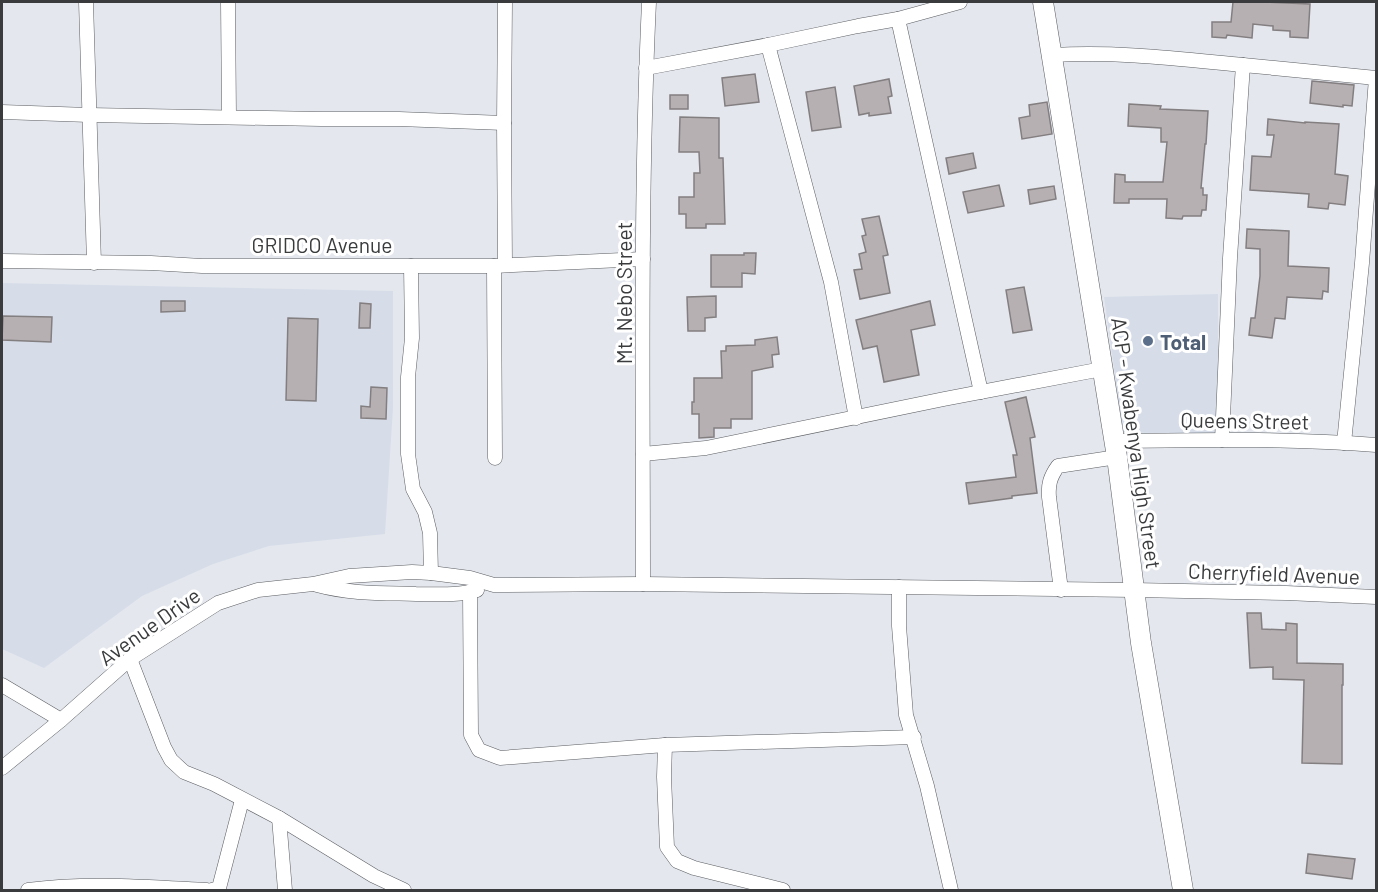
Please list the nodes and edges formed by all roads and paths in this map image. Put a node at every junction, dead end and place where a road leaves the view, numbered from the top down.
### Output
1 (86, 2) edge
2 (228, 2) edge
3 (505, 2) edge
4 (649, 2) edge
5 (960, 2) edge
6 (1043, 2) edge
7 (898, 19) junction
8 (768, 45) junction
9 (1053, 55) junction
10 (1243, 65) junction
11 (646, 68) junction
12 (1376, 78) edge
13 (2, 112) edge
14 (89, 115) junction
15 (229, 117) junction
16 (504, 123) junction
17 (643, 260) junction
18 (2, 261) edge
19 (94, 263) junction
20 (500, 265) junction
21 (411, 266) junction
22 (1102, 369) junction
23 (981, 392) junction
24 (856, 418) junction
25 (1221, 440) junction
26 (1344, 443) junction
27 (1377, 446) edge
28 (1115, 449) junction
29 (643, 454) junction
30 (495, 458) dead end
31 (431, 573) junction
32 (313, 584) junction
33 (643, 584) junction
34 (494, 585) junction
35 (899, 587) junction
36 (1061, 590) junction
37 (1134, 590) junction
38 (470, 592) junction
39 (1377, 597) edge
40 (130, 659) junction
41 (2, 685) edge
42 (61, 720) junction
43 (914, 737) junction
44 (665, 745) junction
45 (2, 768) edge
46 (243, 800) junction
47 (279, 818) junction
48 (28, 891) edge
49 (210, 891) edge
50 (285, 891) edge
51 (404, 891) edge
52 (783, 891) edge
53 (951, 891) edge
54 (1183, 891) edge

1 - 14 street
2 - 15 street
3 - 16 street
4 - 11 street, Mt. Nebo Street
5 - 7 street
6 - 9 main road, ACP - Kwabenya High Street
7 - 8 street
7 - 23 street
8 - 11 street
8 - 24 street
9 - 10 street
9 - 22 main road, ACP - Kwabenya High Street
10 - 12 street
10 - 25 street
11 - 17 street, Mt. Nebo Street
12 - 26 street
13 - 14 street
14 - 15 street
14 - 19 street
15 - 16 street
16 - 20 street
17 - 20 street, GRIDCO Avenue
17 - 29 street, Mt. Nebo Street
18 - 19 street, GRIDCO Avenue
19 - 21 street, GRIDCO Avenue
20 - 21 street, GRIDCO Avenue
20 - 30 street
21 - 31 street
22 - 23 street
22 - 28 main road, ACP - Kwabenya High Street
23 - 24 street
24 - 29 street
25 - 26 street, Queens Street
25 - 28 street, Queens Street
26 - 27 street, Queens Street
28 - 36 street, Queens Street
28 - 37 main road, ACP - Kwabenya High Street
29 - 33 street, Mt. Nebo Street
31 - 32 street
31 - 34 street
32 - 38 street
32 - 40 street, Avenue Drive
33 - 34 street, Cherryfield Avenue
33 - 35 street, Cherryfield Avenue
34 - 38 street
35 - 36 street, Cherryfield Avenue
35 - 43 street
36 - 37 street, Cherryfield Avenue
37 - 39 street, Cherryfield Avenue
37 - 54 main road, ACP - Kwabenya High Street
38 - 44 street
40 - 42 street, Avenue Drive
40 - 46 street
41 - 42 street
42 - 45 street, Avenue Drive
43 - 44 street
43 - 53 street
44 - 52 street
46 - 47 street
46 - 49 street
47 - 50 street
47 - 51 street
48 - 49 street

